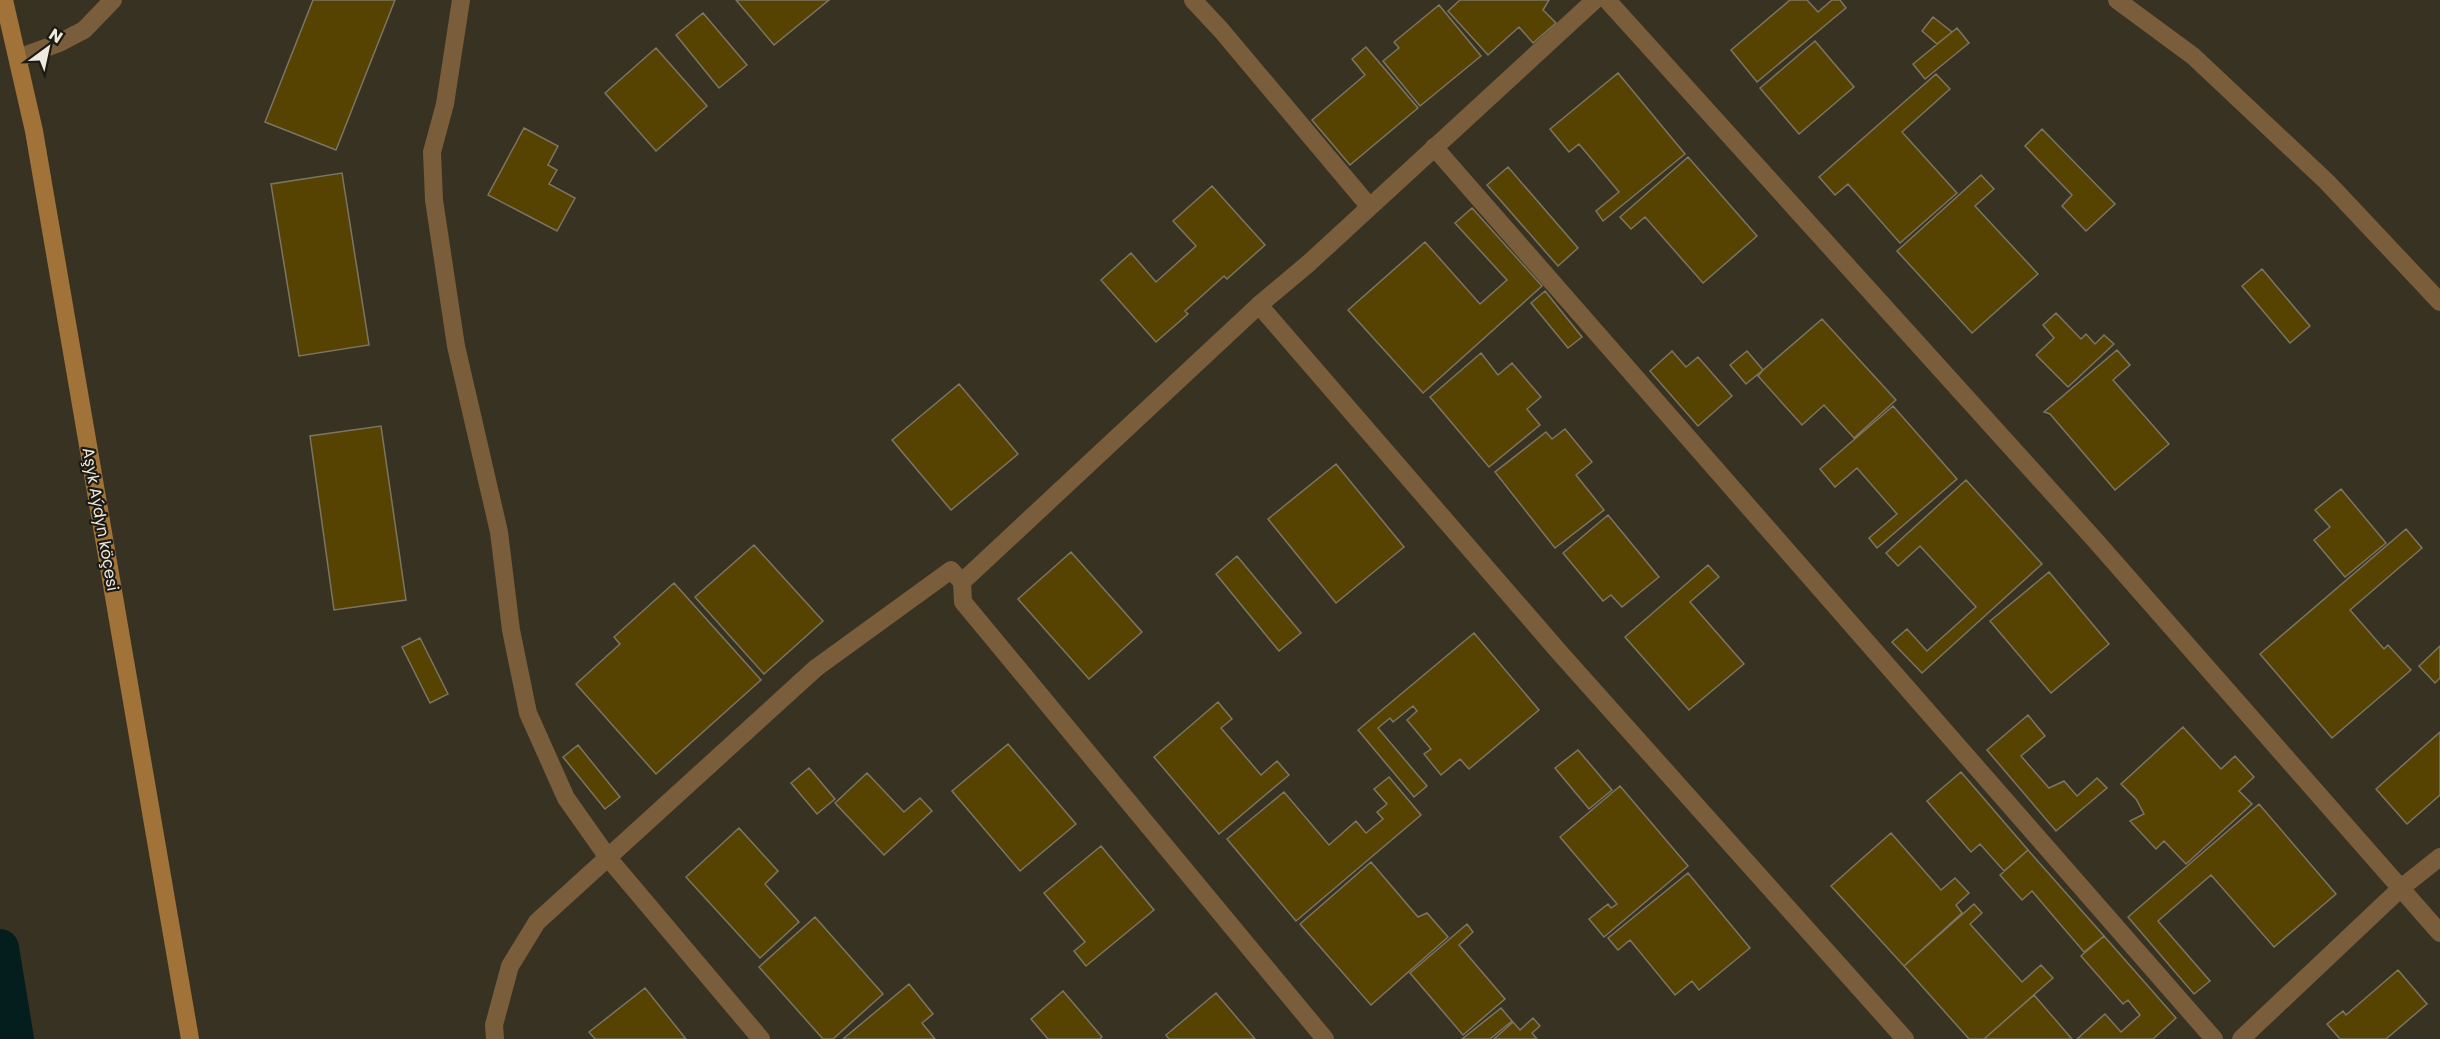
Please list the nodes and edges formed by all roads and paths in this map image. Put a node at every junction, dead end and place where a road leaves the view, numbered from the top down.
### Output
1 (4, 0) edge
2 (113, 0) edge
3 (461, 0) edge
4 (1193, 0) edge
5 (1595, 0) edge
6 (1607, 0) edge
7 (2117, 0) edge
8 (18, 57) junction
9 (1434, 147) junction
10 (1370, 206) junction
11 (2440, 302) edge
12 (1259, 305) junction
13 (962, 582) junction
14 (2440, 857) edge
15 (609, 859) junction
16 (2401, 888) junction
17 (2440, 933) edge
18 (190, 1039) edge
19 (495, 1039) edge
20 (761, 1039) edge
21 (1325, 1039) edge
22 (1905, 1039) edge
23 (2214, 1039) edge
24 (2241, 1039) edge

1 - 8 main road, Aşyk Aýdyn köçesi
2 - 8 street
3 - 15 street
4 - 10 street
5 - 9 street
6 - 16 street
7 - 11 street
8 - 18 main road, Aşyk Aýdyn köçesi
9 - 10 street
9 - 23 street
10 - 12 street
12 - 13 street
12 - 22 street
13 - 15 street
13 - 21 street
14 - 16 street
15 - 19 street
15 - 20 street
16 - 17 street
16 - 24 street

